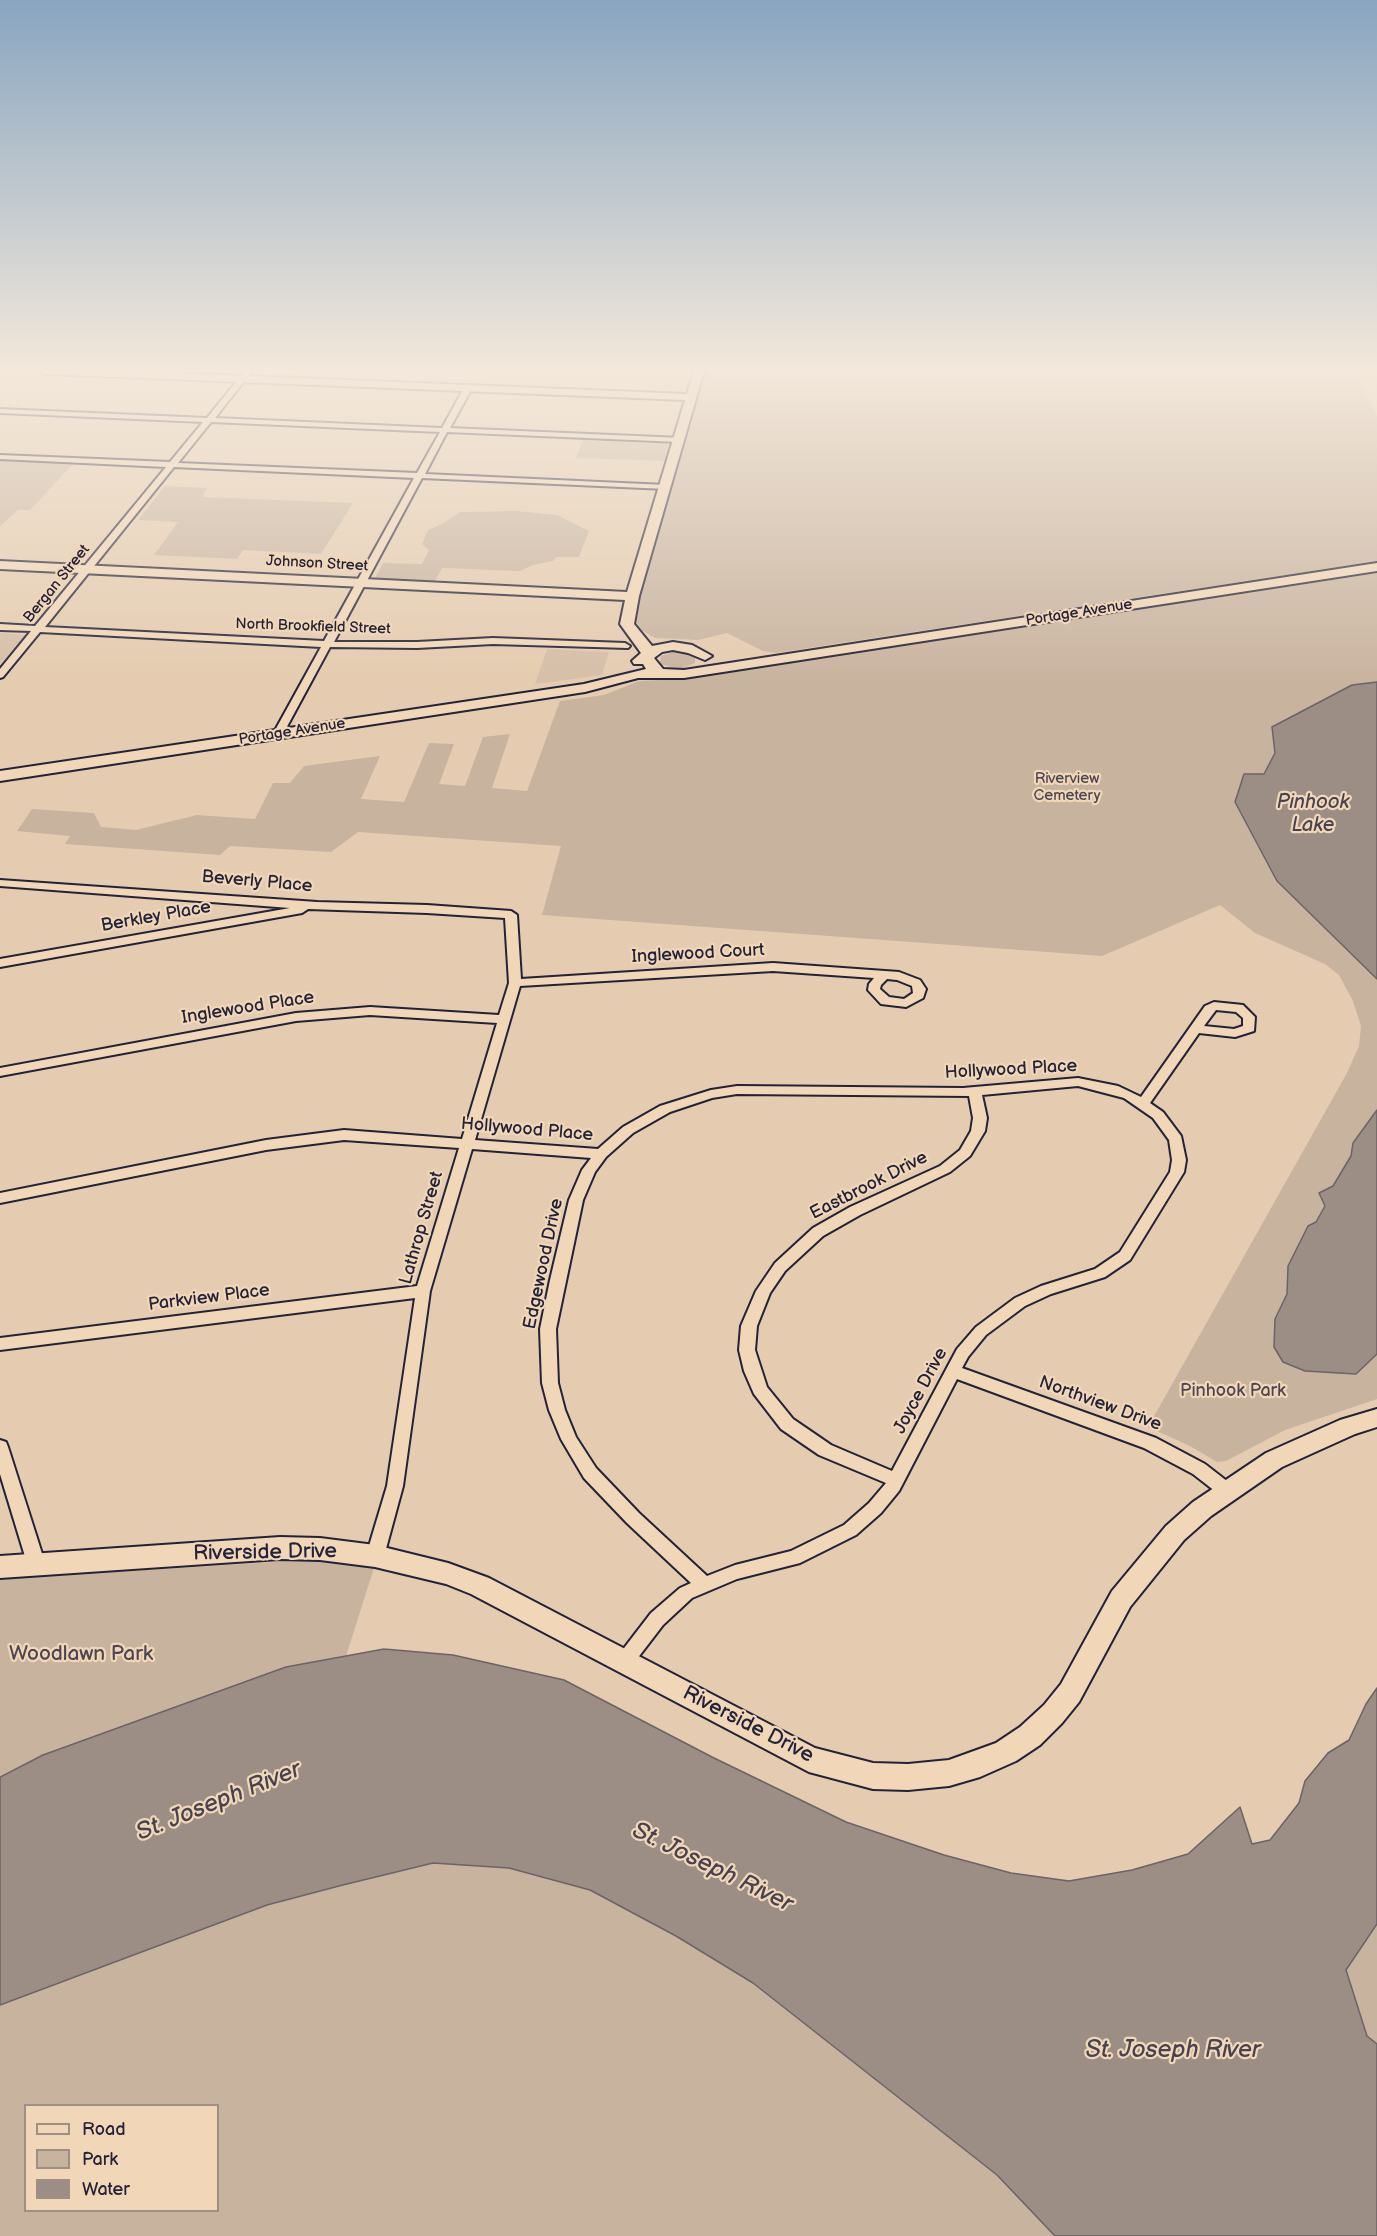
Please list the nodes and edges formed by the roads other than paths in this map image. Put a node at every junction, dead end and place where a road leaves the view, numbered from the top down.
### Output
1 (164, 475) edge
2 (405, 475) edge
3 (669, 475) edge
4 (420, 476) junction
5 (666, 487) junction
6 (0, 565) edge
7 (1377, 567) edge
8 (87, 569) junction
9 (361, 583) junction
10 (632, 596) junction
11 (629, 613) junction
12 (0, 627) edge
13 (38, 629) junction
14 (328, 644) junction
15 (625, 646) dead end
16 (673, 646) junction
17 (648, 656) junction
18 (705, 656) junction
19 (781, 658) junction
20 (699, 670) junction
21 (660, 673) junction
22 (0, 675) edge
23 (585, 688) junction
24 (278, 734) junction
25 (0, 776) edge
26 (0, 883) edge
27 (317, 906) junction
28 (511, 915) joint
29 (0, 963) edge
30 (883, 976) dead end
31 (515, 983) junction
32 (504, 1019) junction
33 (1196, 1029) dead end
34 (0, 1072) edge
35 (975, 1092) junction
36 (1143, 1103) junction
37 (467, 1143) junction
38 (601, 1154) junction
39 (0, 1198) edge
40 (423, 1291) junction
41 (0, 1344) edge
42 (953, 1371) junction
43 (1377, 1418) edge
44 (0, 1447) edge
45 (896, 1480) junction
46 (1226, 1490) junction
47 (375, 1556) junction
48 (36, 1563) junction
49 (0, 1567) edge
50 (704, 1584) junction
51 (624, 1662) junction

1 - 8 street, Bergan Street
2 - 4 street
3 - 5 street
4 - 5 street
4 - 9 street
5 - 10 street
6 - 8 street, Johnson Street
7 - 19 street, Portage Avenue
8 - 9 street, Johnson Street
8 - 13 street, Bergan Street
9 - 10 street, Johnson Street
9 - 14 street
10 - 11 street
11 - 16 street
11 - 17 street
12 - 13 street, North Brookfield Street
13 - 14 street, North Brookfield Street
13 - 22 street, Bergan Street
14 - 15 street, North Brookfield Street
14 - 24 street
16 - 17 street, Portage Avenue
16 - 18 street, Portage Avenue
17 - 21 street
17 - 23 street, Portage Avenue
18 - 19 street, Portage Avenue
18 - 20 street
19 - 20 street, Portage Avenue
20 - 21 street, Portage Avenue
21 - 23 street, Portage Avenue
23 - 24 street, Portage Avenue
24 - 25 street, Portage Avenue
26 - 27 street, Beverly Place
27 - 28 street, Beverly Place
27 - 29 street, Berkley Place
28 - 31 street, Lathrop Street
30 - 31 street, Inglewood Court
31 - 32 street, Lathrop Street
32 - 34 street, Inglewood Place
32 - 37 street, Lathrop Street
33 - 36 street
35 - 36 street, Hollywood Place
35 - 38 street, Hollywood Place
35 - 45 street, Eastbrook Drive
36 - 42 street, Joyce Drive
37 - 38 street, Hollywood Place
37 - 39 street, Hollywood Place
37 - 40 street, Lathrop Street
38 - 50 street, Edgewood Drive
40 - 41 street, Parkview Place
40 - 47 street, Lathrop Street
42 - 45 street, Joyce Drive
42 - 46 street, Northview Drive
43 - 46 street, Riverside Drive
44 - 48 street
45 - 50 street, Joyce Drive
46 - 51 street, Riverside Drive
47 - 48 street, Riverside Drive
47 - 51 street, Riverside Drive
48 - 49 street, Riverside Drive
50 - 51 street, Joyce Drive

